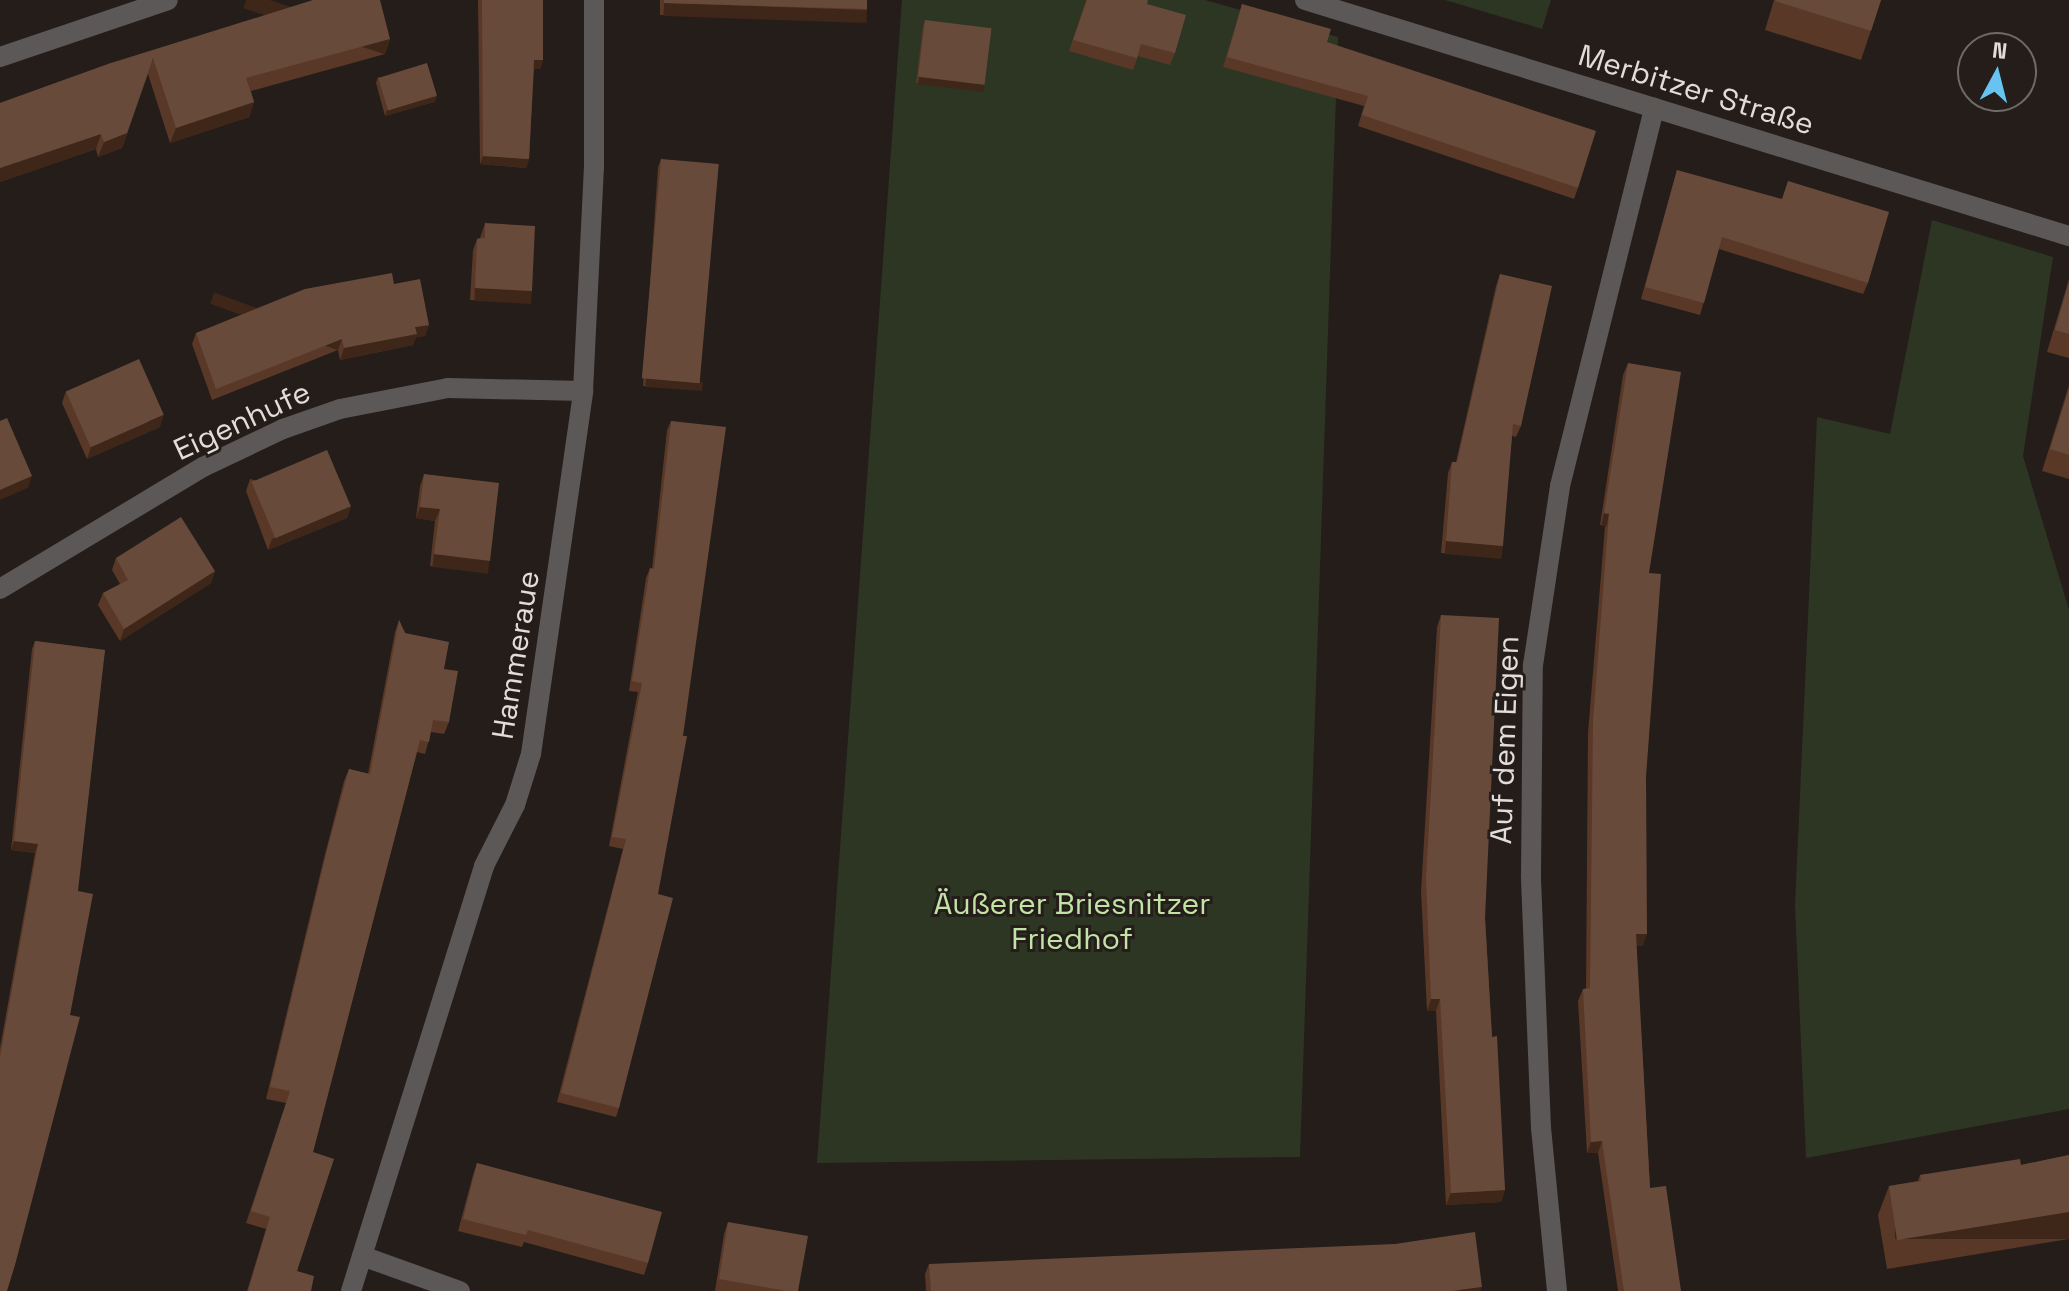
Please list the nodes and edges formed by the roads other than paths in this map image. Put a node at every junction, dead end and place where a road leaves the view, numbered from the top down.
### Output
1 (168, 0) edge
2 (594, 0) edge
3 (1305, 0) edge
4 (0, 57) edge
5 (1654, 108) junction
6 (2069, 236) edge
7 (583, 391) junction
8 (0, 589) edge
9 (362, 1256) junction
10 (351, 1291) edge
11 (460, 1291) edge
12 (1557, 1291) edge

1 - 4 street
2 - 7 street, Hammeraue
3 - 5 street, Merbitzer Straße
5 - 6 street, Merbitzer Straße
5 - 12 street, Auf dem Eigen
7 - 8 street, Eigenhufe
7 - 9 street, Hammeraue
9 - 10 street, Hammeraue
9 - 11 street

